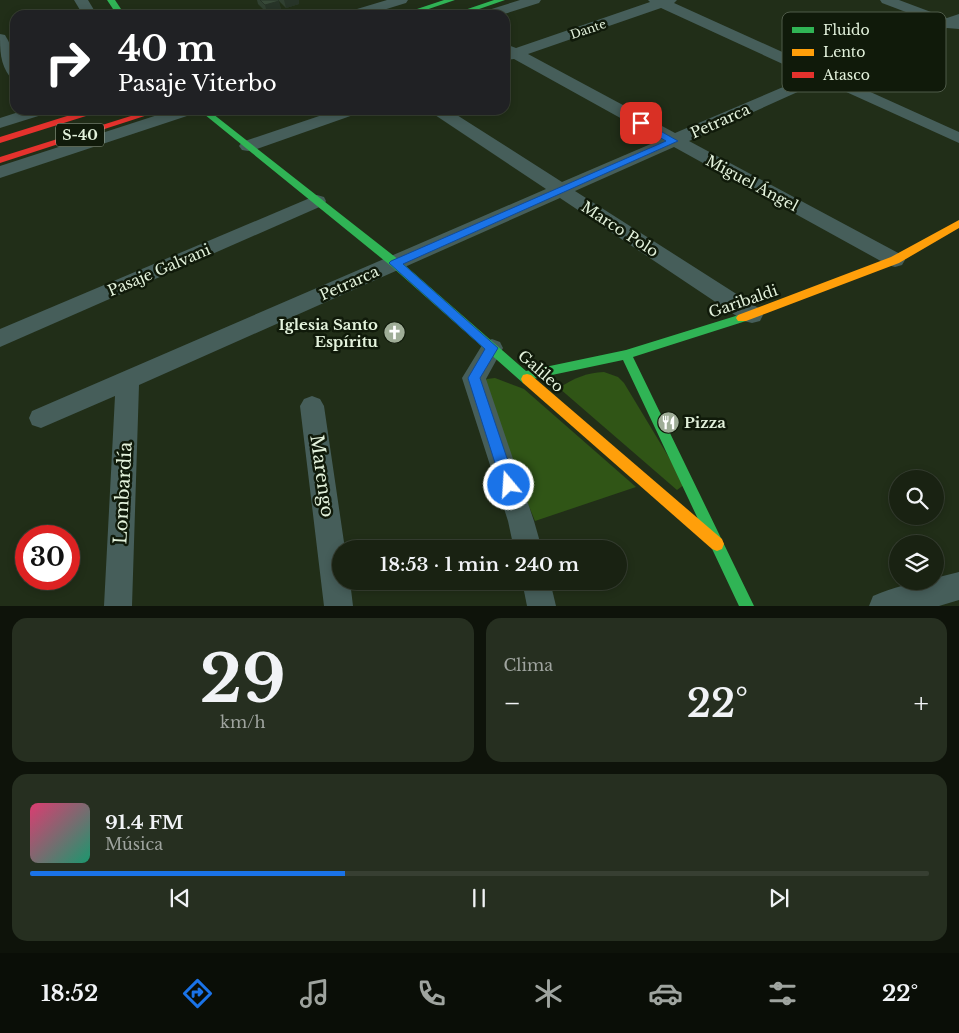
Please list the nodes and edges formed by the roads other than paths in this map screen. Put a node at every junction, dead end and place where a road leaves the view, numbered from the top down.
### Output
1 (401, 0) edge
2 (451, 0) edge
3 (502, 0) edge
4 (534, 0) edge
5 (887, 0) edge
6 (662, 1) edge
7 (368, 10) edge
8 (419, 10) edge
9 (470, 10) edge
10 (502, 10) edge
11 (922, 12) edge
12 (0, 38) edge
13 (510, 52) edge
14 (510, 54) edge
15 (782, 58) edge
16 (10, 62) edge
17 (785, 92) edge
18 (857, 92) edge
19 (23, 115) edge
20 (80, 115) edge
21 (143, 115) edge
22 (175, 115) edge
23 (209, 115) edge
24 (338, 115) edge
25 (446, 115) edge
26 (0, 123) edge
27 (959, 138) edge
28 (0, 140) edge
29 (674, 141) junction
30 (248, 146) junction
31 (0, 160) edge
32 (0, 172) edge
33 (560, 190) junction
34 (317, 201) junction
35 (959, 223) edge
36 (894, 260) junction
37 (394, 263) junction
38 (752, 316) junction
39 (0, 338) edge
40 (492, 348) junction
41 (626, 355) junction
42 (524, 376) junction
43 (128, 380) junction
44 (312, 406) dead end
45 (41, 418) dead end
46 (526, 540) edge
47 (717, 544) junction
48 (959, 586) edge
49 (538, 590) edge
50 (118, 606) edge
51 (339, 606) edge
52 (542, 606) edge
53 (747, 606) edge
54 (883, 606) edge

1 - 7 street
2 - 8 street
3 - 9 street
4 - 10 street
5 - 11 street
6 - 13 street, Dante
6 - 15 street
12 - 16 street
14 - 29 street, Miguel Ángel
17 - 29 street, Petrarca
18 - 27 street
19 - 26 street
20 - 28 street, S-40
21 - 31 street, S-40
22 - 32 street
23 - 30 street, Galileo
24 - 30 street
25 - 33 street, Marco Polo
29 - 33 street, Petrarca
29 - 36 street, Miguel Ángel
30 - 34 street, Galileo
33 - 37 street, Petrarca
33 - 38 street, Marco Polo
34 - 37 street, Galileo
34 - 39 street, Pasaje Galvani
35 - 36 street, Garibaldi
36 - 38 street, Garibaldi
37 - 40 street, Galileo
37 - 43 street, Petrarca
38 - 41 street, Garibaldi
40 - 42 street, Galileo
40 - 46 street
41 - 42 street, Garibaldi
41 - 47 street, Galileo
42 - 47 street, Galileo
43 - 45 street, Petrarca
43 - 50 street, Lombardía
44 - 51 street, Marengo
47 - 53 street, Galileo
48 - 54 street
49 - 52 street

